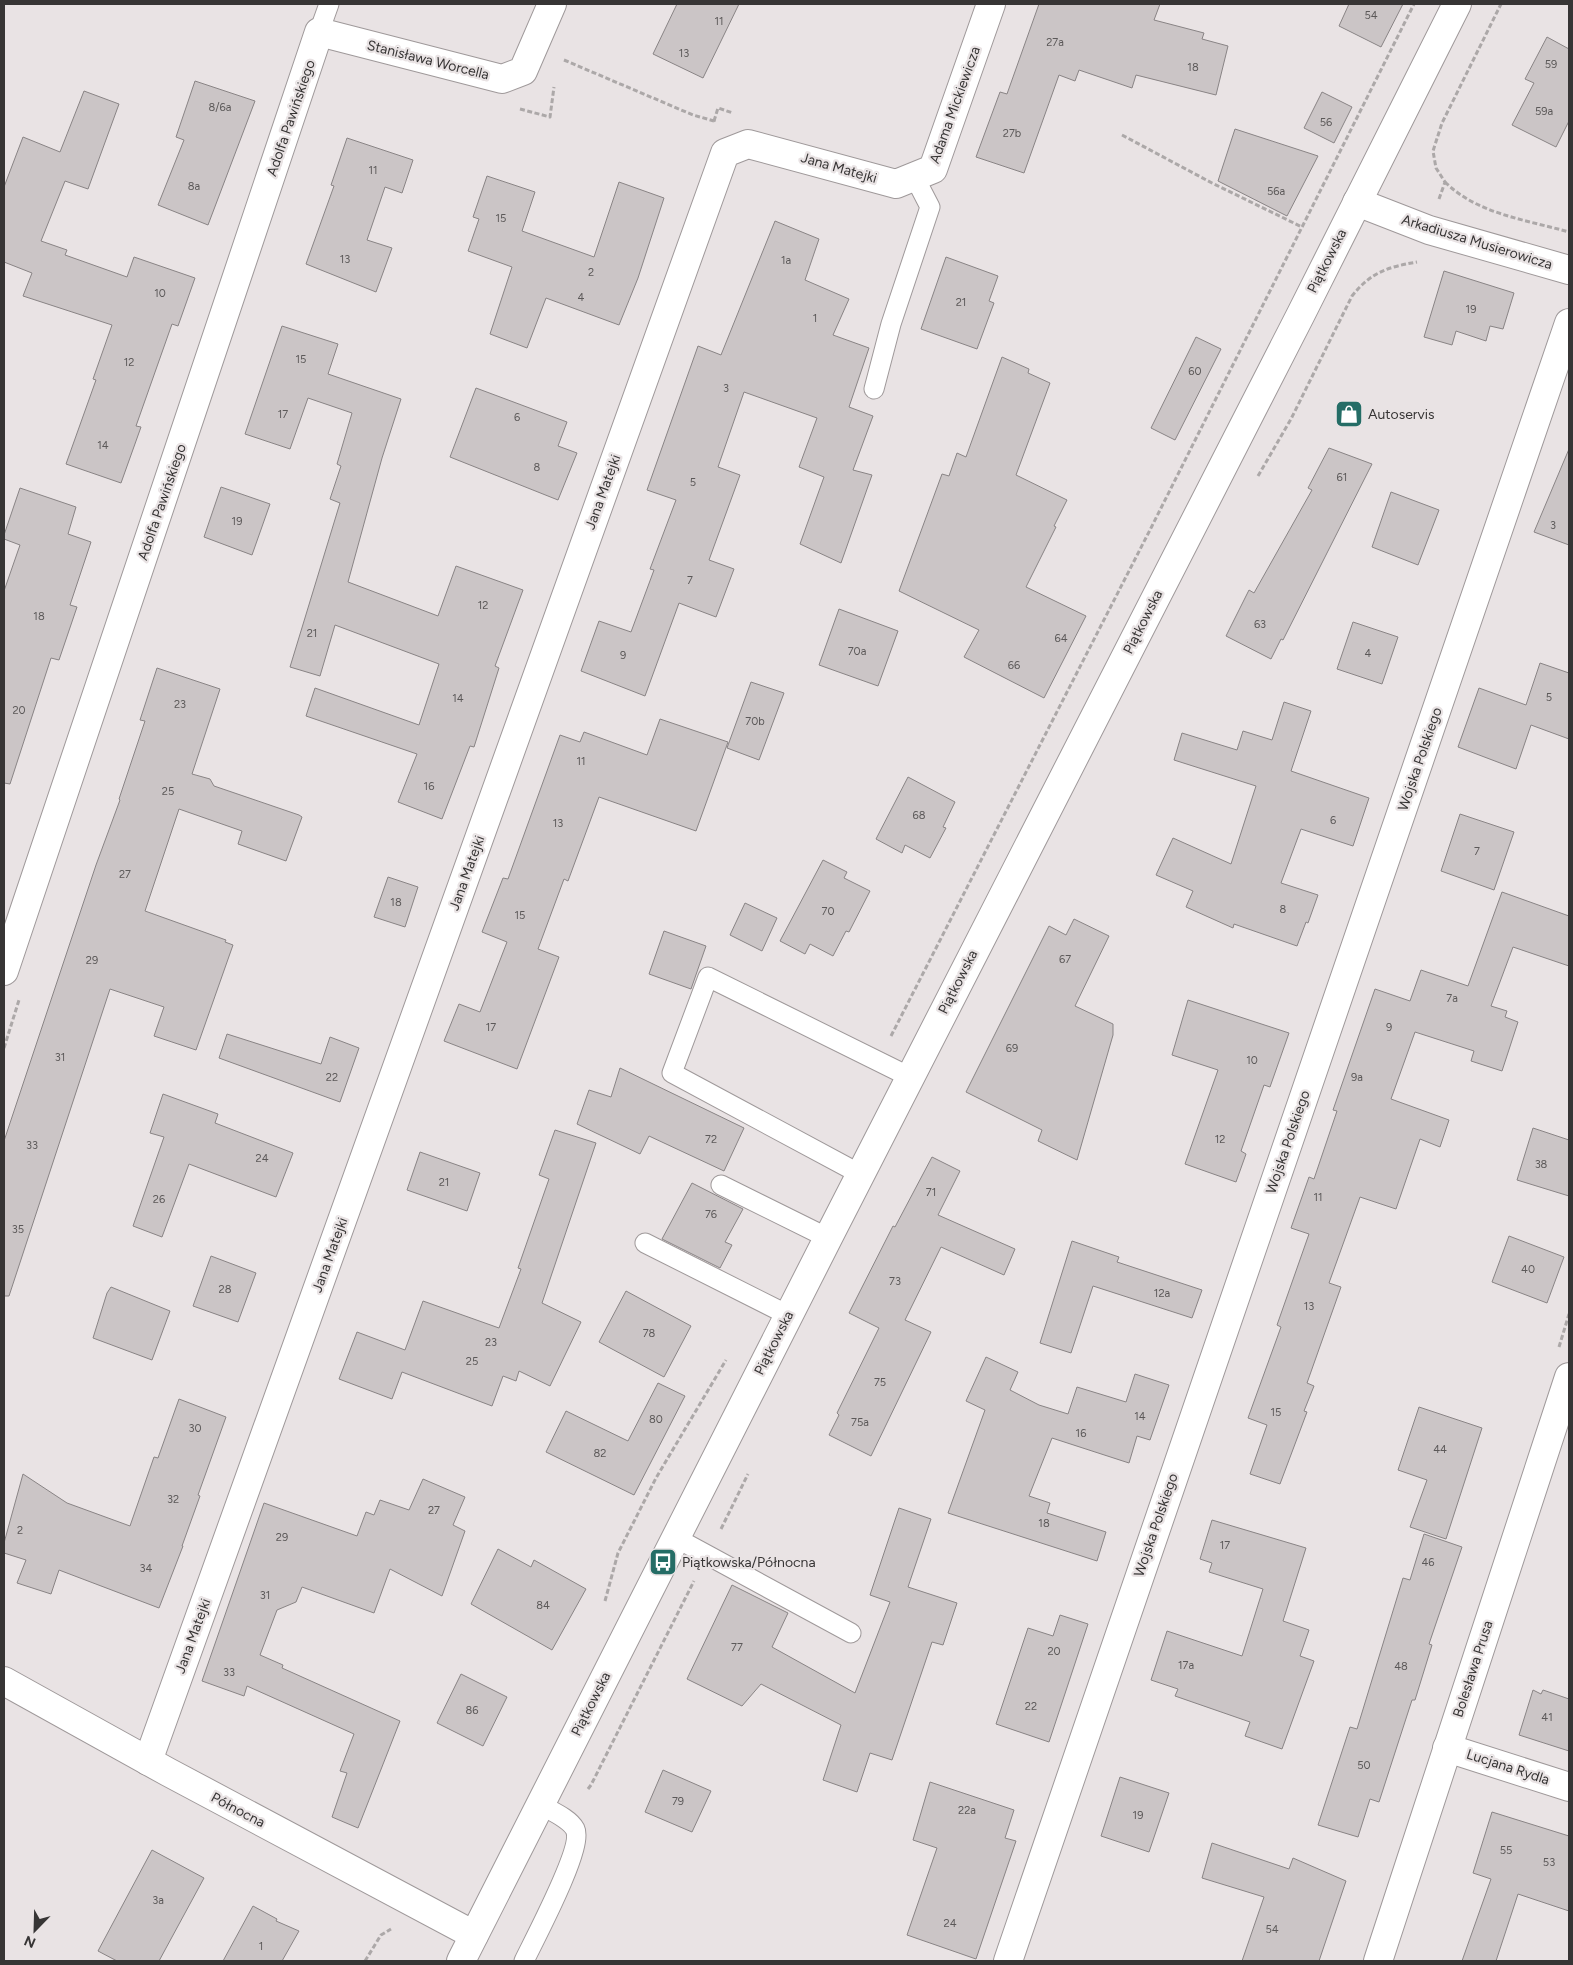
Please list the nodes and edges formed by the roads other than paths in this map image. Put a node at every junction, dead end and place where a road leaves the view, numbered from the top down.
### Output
1 (329, 4) edge
2 (552, 4) edge
3 (991, 4) edge
4 (1457, 4) edge
5 (319, 32) junction
6 (905, 180) junction
7 (1357, 202) junction
8 (1569, 270) edge
9 (1569, 324) edge
10 (874, 389) dead end
11 (4, 971) edge
12 (910, 1076) junction
13 (860, 1174) junction
14 (721, 1186) dead end
15 (828, 1238) junction
16 (645, 1243) dead end
17 (788, 1315) junction
18 (1569, 1378) edge
19 (676, 1538) junction
20 (851, 1633) dead end
21 (4, 1681) edge
22 (1447, 1748) junction
23 (148, 1761) junction
24 (1569, 1787) edge
25 (552, 1811) junction
26 (474, 1935) junction
27 (461, 1961) edge
28 (524, 1961) edge
29 (1008, 1961) edge
30 (1378, 1961) edge

1 - 5 lane
2 - 5 street, Stanisława Worcella
3 - 6 street, Adama Mickiewicza
4 - 7 street, Piątkowska
5 - 11 street, Adolfa Pawińskiego
6 - 10 lane
6 - 23 street, Jana Matejki
7 - 8 street, Arkadiusza Musierowicza
7 - 12 street, Piątkowska
9 - 29 street, Wojska Polskiego
12 - 13 street, Piątkowska
12 - 13 lane
13 - 15 street, Piątkowska
14 - 15 lane
15 - 17 street, Piątkowska
16 - 17 lane
17 - 19 street, Piątkowska
18 - 22 street, Bolesława Prusa
19 - 20 lane
19 - 25 street, Piątkowska
21 - 23 street, Północna
22 - 24 street, Lucjana Rydla
22 - 30 street, Bolesława Prusa
23 - 26 street, Północna
25 - 26 street, Piątkowska
25 - 28 lane
26 - 27 street, Piątkowska

